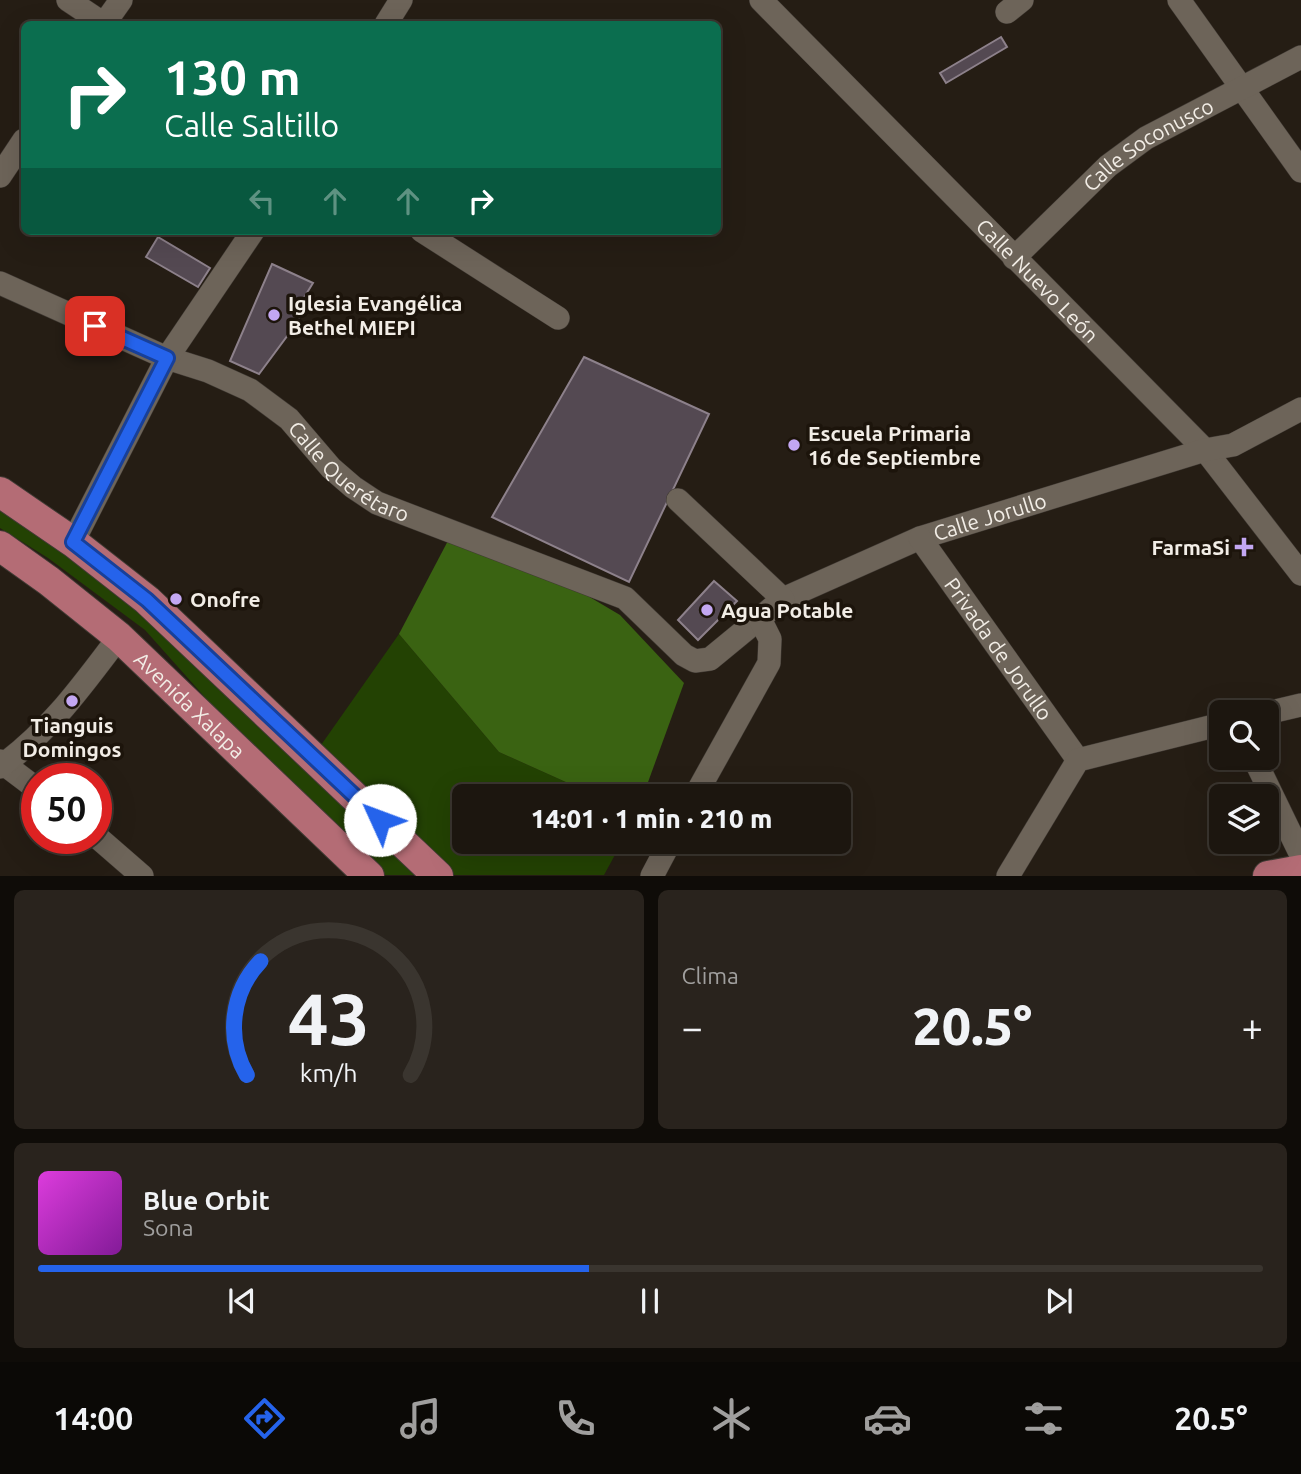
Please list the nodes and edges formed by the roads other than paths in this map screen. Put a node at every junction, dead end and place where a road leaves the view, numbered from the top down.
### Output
1 (68, 0) edge
2 (121, 0) edge
3 (401, 0) edge
4 (1179, 0) edge
5 (770, 3) edge
6 (100, 21) edge
7 (106, 21) edge
8 (388, 21) edge
9 (1301, 57) edge
10 (1241, 89) junction
11 (21, 145) edge
12 (1301, 171) edge
13 (0, 176) edge
14 (250, 235) edge
15 (428, 235) edge
16 (1014, 258) junction
17 (0, 283) edge
18 (558, 318) dead end
19 (167, 358) junction
20 (1301, 409) edge
21 (1205, 450) junction
22 (0, 492) edge
23 (678, 500) dead end
24 (920, 538) junction
25 (73, 542) junction
26 (0, 546) edge
27 (1301, 573) edge
28 (783, 598) junction
29 (759, 617) junction
30 (120, 638) junction
31 (695, 661) joint
32 (1301, 705) edge
33 (1279, 710) edge
34 (1209, 727) edge
35 (1078, 760) junction
36 (2, 764) edge
37 (1260, 770) edge
38 (21, 778) edge
39 (702, 784) edge
40 (112, 850) edge
41 (664, 854) edge
42 (1301, 855) edge
43 (1301, 870) edge
44 (142, 876) edge
45 (369, 876) edge
46 (438, 876) edge
47 (652, 876) edge
48 (1008, 876) edge
49 (1268, 876) edge

1 - 6 street
2 - 7 street
3 - 8 street
4 - 10 street
5 - 16 street, Calle Nuevo León
9 - 10 street, Calle Soconusco
10 - 12 street
10 - 16 street, Calle Soconusco
11 - 13 street
14 - 19 street
15 - 18 street
16 - 21 street, Calle Nuevo León
17 - 19 street, Calle Querétaro
19 - 25 street
19 - 31 street, Calle Querétaro
20 - 21 street, Calle Jorullo
21 - 24 street, Calle Jorullo
21 - 27 street, Calle Nuevo León
22 - 25 main road
23 - 28 street
24 - 28 street, Calle Jorullo
24 - 35 street, Privada de Jorullo
25 - 46 main road
26 - 30 main road, Avenida Xalapa
28 - 29 street, Calle Jorullo
29 - 31 street, Calle Jorullo
29 - 39 street
30 - 36 street
30 - 45 main road, Avenida Xalapa
32 - 33 street
34 - 35 street
35 - 48 street
36 - 38 street
37 - 42 street
40 - 44 street
41 - 47 street
43 - 49 main road

